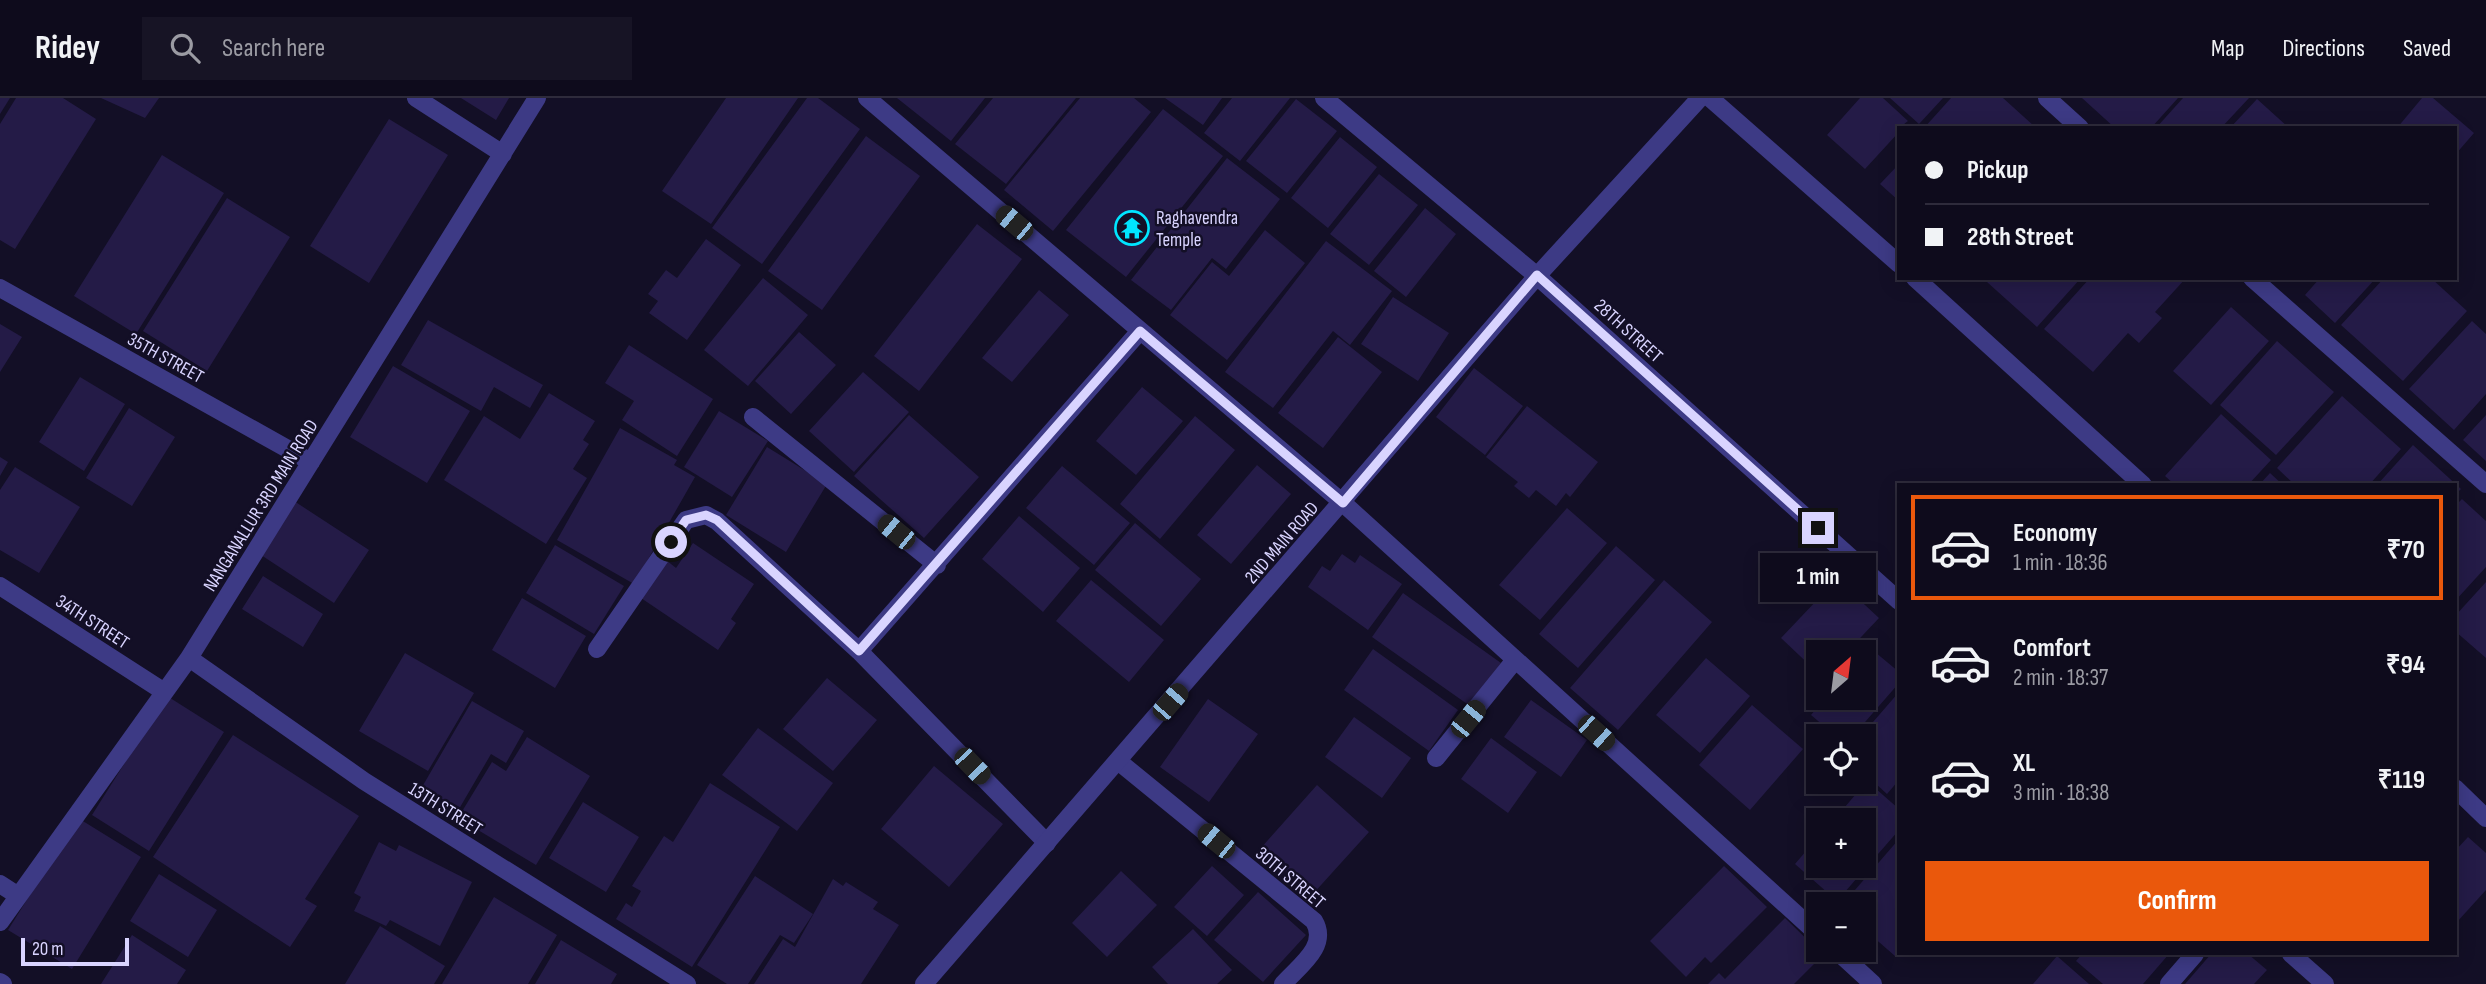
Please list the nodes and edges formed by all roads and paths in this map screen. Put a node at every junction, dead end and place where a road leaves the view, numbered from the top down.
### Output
1 (416, 98) edge
2 (537, 98) edge
3 (867, 98) edge
4 (1324, 98) edge
5 (1700, 98) edge
6 (1710, 98) edge
7 (2046, 98) edge
8 (2078, 126) edge
9 (503, 154) junction
10 (1897, 262) edge
11 (1537, 275) junction
12 (1917, 280) edge
13 (2254, 280) edge
14 (0, 288) edge
15 (1140, 331) junction
16 (753, 416) dead end
17 (311, 462) junction
18 (2141, 483) edge
19 (2486, 484) edge
20 (1343, 503) junction
21 (937, 565) junction
22 (0, 586) edge
23 (1897, 599) edge
24 (597, 649) dead end
25 (859, 651) junction
26 (189, 659) junction
27 (1515, 660) junction
28 (163, 691) junction
29 (1436, 758) dead end
30 (1118, 761) junction
31 (2457, 790) edge
32 (2486, 818) edge
33 (1047, 843) junction
34 (0, 884) edge
35 (17, 895) junction
36 (0, 922) edge
37 (1806, 923) edge
38 (2194, 955) edge
39 (2292, 955) edge
40 (1849, 962) edge
41 (687, 984) edge
42 (924, 984) edge
43 (1283, 984) edge
44 (1873, 984) edge
45 (2169, 984) edge
46 (2325, 984) edge

1 - 9 street
2 - 9 street, NANGANALLUR 3RD MAIN ROAD
3 - 15 street
4 - 11 street, 28TH STREET
5 - 11 street, 2ND MAIN ROAD
6 - 10 street
7 - 8 street
9 - 17 street, NANGANALLUR 3RD MAIN ROAD
11 - 20 street, 2ND MAIN ROAD
11 - 23 street, 28TH STREET
12 - 18 street
13 - 19 street
14 - 17 street, 35TH STREET
15 - 20 street
15 - 21 street
16 - 21 street
17 - 26 street, NANGANALLUR 3RD MAIN ROAD
20 - 27 street
20 - 30 street, 2ND MAIN ROAD
21 - 25 street
22 - 28 street, 34TH STREET
24 - 25 street
25 - 33 street
26 - 28 street, NANGANALLUR 3RD MAIN ROAD
26 - 41 street, 13TH STREET
27 - 29 street
27 - 37 street
28 - 35 street, NANGANALLUR 3RD MAIN ROAD
30 - 33 street, 2ND MAIN ROAD
30 - 43 street, 30TH STREET
31 - 32 street
33 - 42 street, 2ND MAIN ROAD
34 - 35 street
35 - 36 street, NANGANALLUR 3RD MAIN ROAD
38 - 45 street
39 - 46 street
40 - 44 street

